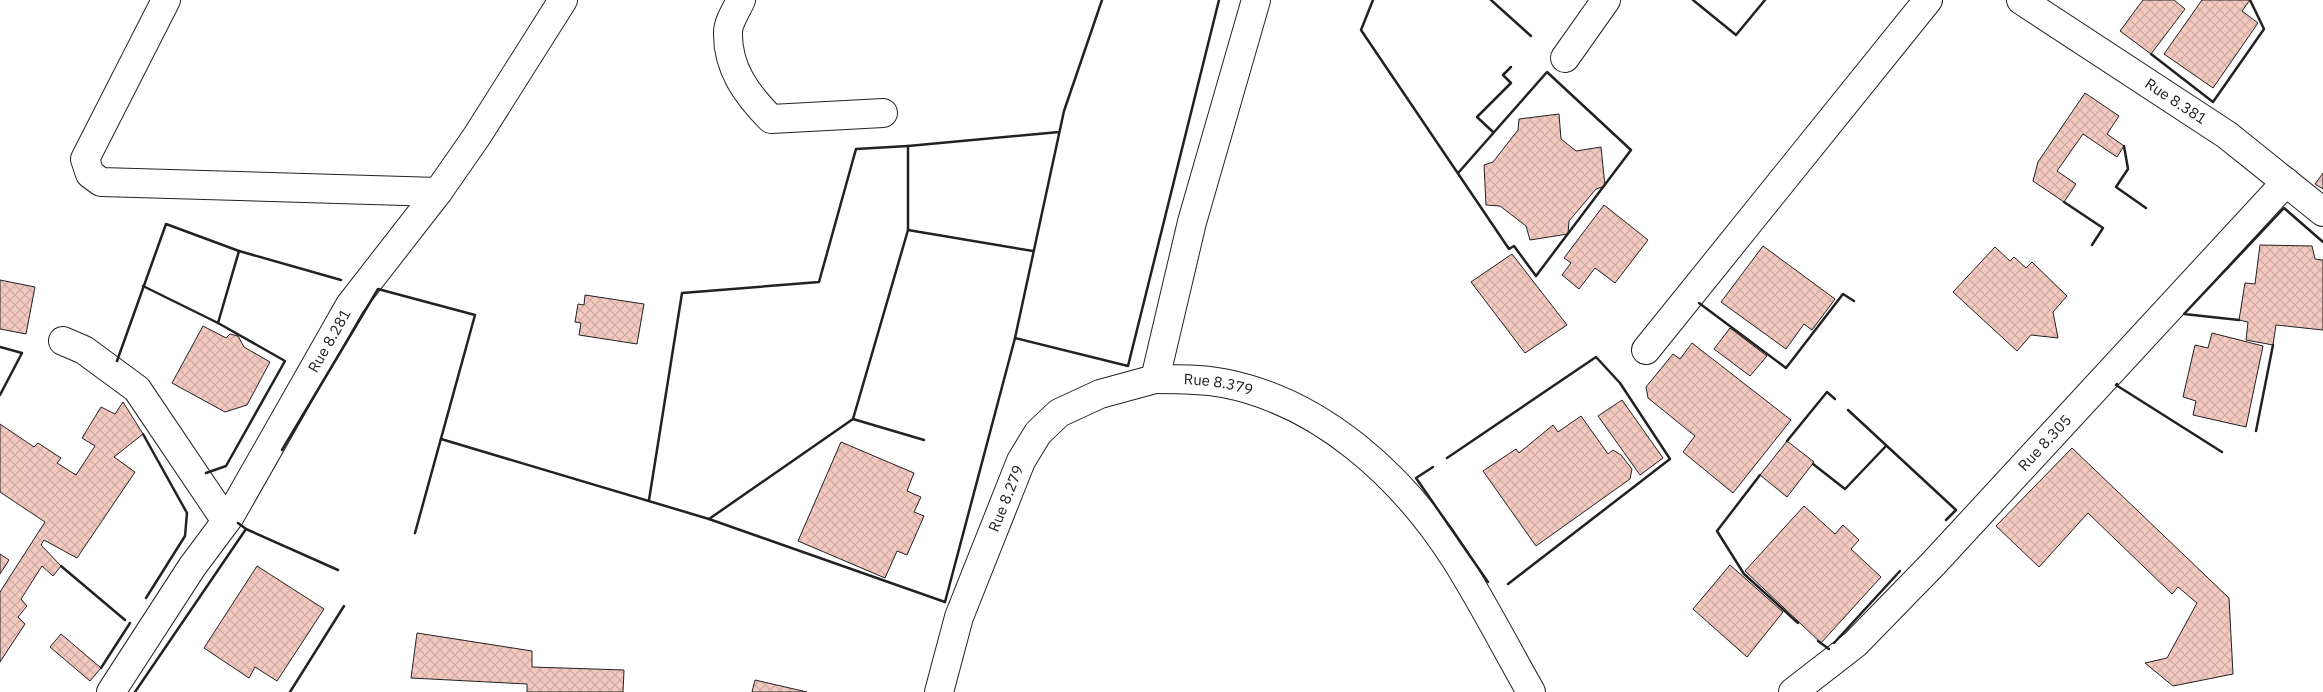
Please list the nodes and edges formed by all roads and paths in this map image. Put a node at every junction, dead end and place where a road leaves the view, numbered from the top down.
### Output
1 (166, 0) edge
2 (563, 0) edge
3 (741, 0) edge
4 (1256, 0) edge
5 (1606, 0) edge
6 (1928, 0) edge
7 (2022, 0) edge
8 (1565, 58) dead end
9 (883, 113) dead end
10 (2286, 182) junction
11 (438, 192) junction
12 (2323, 212) edge
13 (63, 341) dead end
14 (1646, 350) dead end
15 (1155, 379) junction
16 (226, 520) junction
17 (111, 692) edge
18 (939, 692) edge
19 (1531, 692) edge
20 (1793, 692) edge

1 - 11 street
2 - 11 street, Rue 8.281
3 - 9 street
4 - 15 street
5 - 8 street
6 - 14 street
7 - 10 street, Rue 8.381
10 - 12 street, Rue 8.381
10 - 20 street, Rue 8.305
11 - 16 street, Rue 8.281
13 - 16 street
15 - 18 street, Rue 8.279
15 - 19 street, Rue 8.379
16 - 17 street, Rue 8.281

